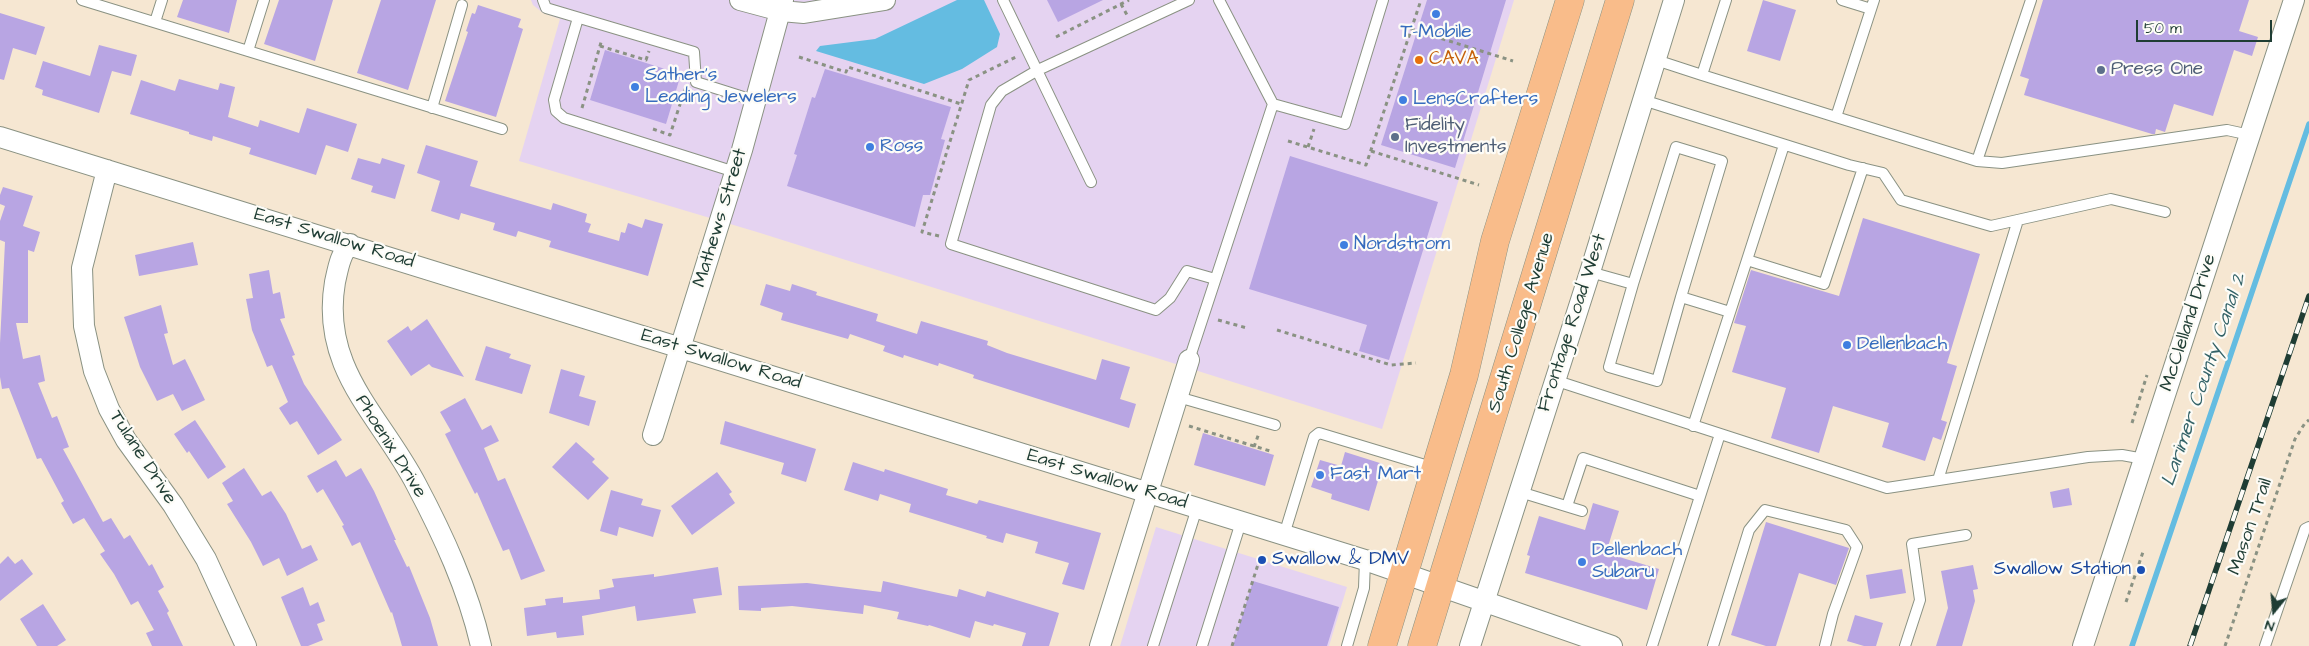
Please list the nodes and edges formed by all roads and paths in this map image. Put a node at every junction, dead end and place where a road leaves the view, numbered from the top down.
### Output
1 (82, 0) edge
2 (162, 0) edge
3 (264, 0) edge
4 (543, 0) edge
5 (740, 0) edge
6 (884, 0) edge
7 (1002, 0) edge
8 (1129, 0) edge
9 (1189, 0) edge
10 (1219, 0) edge
11 (1383, 0) edge
12 (1421, 0) edge
13 (1570, 0) edge
14 (1620, 0) edge
15 (1674, 0) edge
16 (1726, 0) edge
17 (1842, 0) edge
18 (2031, 0) edge
19 (2294, 0) edge
20 (462, 4) dead end
21 (1121, 4) junction
22 (1873, 4) edge
23 (782, 5) edge
24 (578, 18) junction
25 (1129, 20) dead end
26 (155, 22) junction
27 (1411, 29) junction
28 (604, 34) dead end
29 (1056, 37) dead end
30 (600, 46) junction
31 (248, 51) junction
32 (658, 51) dead end
33 (1019, 55) dead end
34 (799, 57) dead end
35 (1656, 60) junction
36 (1513, 61) dead end
37 (1038, 70) junction
38 (1702, 75) junction
39 (686, 86) dead end
40 (1643, 100) junction
41 (756, 101) junction
42 (961, 104) junction
43 (1273, 104) junction
44 (574, 106) dead end
45 (432, 108) junction
46 (582, 108) junction
47 (590, 111) dead end
48 (1836, 117) junction
49 (644, 127) dead end
50 (1314, 127) dead end
51 (502, 129) dead end
52 (2250, 135) junction
53 (0, 137) edge
54 (1288, 141) dead end
55 (1784, 145) junction
56 (1308, 148) junction
57 (1371, 151) junction
58 (1977, 162) junction
59 (1863, 168) junction
60 (107, 170) junction
61 (735, 172) junction
62 (1091, 182) dead end
63 (1479, 185) dead end
64 (2165, 212) dead end
65 (2018, 220) junction
66 (940, 237) dead end
67 (350, 244) junction
68 (1748, 260) junction
69 (1590, 272) junction
70 (1215, 279) junction
71 (1633, 284) junction
72 (1681, 297) junction
73 (1730, 312) junction
74 (1218, 320) dead end
75 (1247, 328) dead end
76 (1277, 330) dead end
77 (681, 347) junction
78 (1189, 360) joint
79 (1416, 363) dead end
80 (2147, 375) dead end
81 (1554, 380) junction
82 (1178, 396) junction
83 (2309, 420) edge
84 (2132, 424) dead end
85 (1275, 425) dead end
86 (1189, 426) dead end
87 (1693, 426) junction
88 (1259, 430) dead end
89 (1720, 434) junction
90 (653, 435) dead end
91 (1254, 446) junction
92 (1270, 451) dead end
93 (2144, 459) junction
94 (1436, 468) junction
95 (1938, 480) junction
96 (1520, 492) junction
97 (1148, 493) junction
98 (1700, 496) junction
99 (1567, 506) junction
100 (1197, 508) junction
101 (1582, 511) dead end
102 (1241, 522) junction
103 (2309, 528) edge
104 (1284, 534) junction
105 (1966, 535) dead end
106 (2143, 552) dead end
107 (1261, 555) dead end
108 (1365, 560) junction
109 (1404, 574) junction
110 (1440, 587) junction
111 (1484, 601) junction
112 (2126, 602) dead end
113 (246, 646) edge
114 (481, 646) edge
115 (1100, 646) edge
116 (1153, 646) edge
117 (1202, 646) edge
118 (1232, 646) edge
119 (1346, 646) edge
120 (1382, 646) edge
121 (1422, 646) edge
122 (1470, 646) edge
123 (1612, 646) edge
124 (1652, 646) edge
125 (1713, 646) edge
126 (1825, 646) edge
127 (1905, 646) edge
128 (2083, 646) edge
129 (2225, 646) edge
130 (2264, 646) edge

1 - 26 lane
2 - 26 lane
3 - 31 lane
4 - 24 lane
5 - 23 street
6 - 23 street
7 - 37 lane
8 - 21 path
9 - 37 lane
10 - 43 lane
11 - 43 lane
12 - 27 path
13 - 94 highway
14 - 110 highway, South College Avenue
15 - 35 street, Frontage Road West
16 - 38 lane
17 - 22 lane
18 - 58 lane
19 - 52 street, McClelland Drive
20 - 45 lane
21 - 25 path
21 - 29 path
22 - 48 lane
23 - 41 street, Mathews Street
24 - 41 lane
24 - 61 lane
26 - 31 lane
27 - 36 path
27 - 57 path
28 - 30 path
30 - 32 path
30 - 46 path
31 - 45 lane
33 - 42 path
34 - 42 path
35 - 38 lane
35 - 40 street, Frontage Road West
37 - 62 lane
37 - 70 lane
38 - 48 lane
39 - 49 path
40 - 55 lane
40 - 69 street, Frontage Road West
41 - 61 street, Mathews Street
42 - 66 path
43 - 70 lane
44 - 46 path
45 - 51 lane
46 - 47 path
48 - 58 lane
50 - 56 path
52 - 58 lane
52 - 93 street, McClelland Drive
53 - 60 street, East Swallow Road
54 - 56 path
55 - 59 lane
55 - 68 lane
56 - 57 path
57 - 63 path
59 - 65 lane
59 - 68 lane
60 - 67 street, East Swallow Road
60 - 113 street, Tulane Drive
61 - 77 street, Mathews Street
64 - 65 lane
65 - 95 lane
67 - 77 street, East Swallow Road
67 - 114 street, Phoenix Drive
68 - 73 lane
69 - 71 lane
69 - 81 street, Frontage Road West
70 - 78 lane
71 - 72 lane
71 - 72 lane
72 - 73 lane
73 - 87 lane
74 - 75 path
76 - 79 path
77 - 90 street, Mathews Street
77 - 97 street, East Swallow Road
78 - 82 street
80 - 84 path
81 - 87 lane
81 - 96 street, Frontage Road West
82 - 85 lane
82 - 97 street
83 - 129 path, Mason Trail
86 - 91 path
87 - 89 lane
88 - 91 path
89 - 95 lane
89 - 98 lane
91 - 92 path
93 - 95 lane
93 - 128 street, McClelland Drive
94 - 104 lane
94 - 109 highway
96 - 99 lane
96 - 111 street, Frontage Road West
97 - 100 street, East Swallow Road
97 - 115 street
98 - 99 lane
98 - 124 lane
99 - 101 lane
100 - 102 street, East Swallow Road
100 - 116 lane
102 - 104 street, East Swallow Road
102 - 117 lane
103 - 130 lane
104 - 108 street, East Swallow Road
105 - 127 lane
106 - 112 path
107 - 118 path
108 - 109 street, East Swallow Road
108 - 119 lane
109 - 110 street, East Swallow Road
109 - 120 highway
110 - 111 street, East Swallow Road
110 - 121 highway, South College Avenue
111 - 122 street, Frontage Road West
111 - 123 street, East Swallow Road
125 - 126 lane

